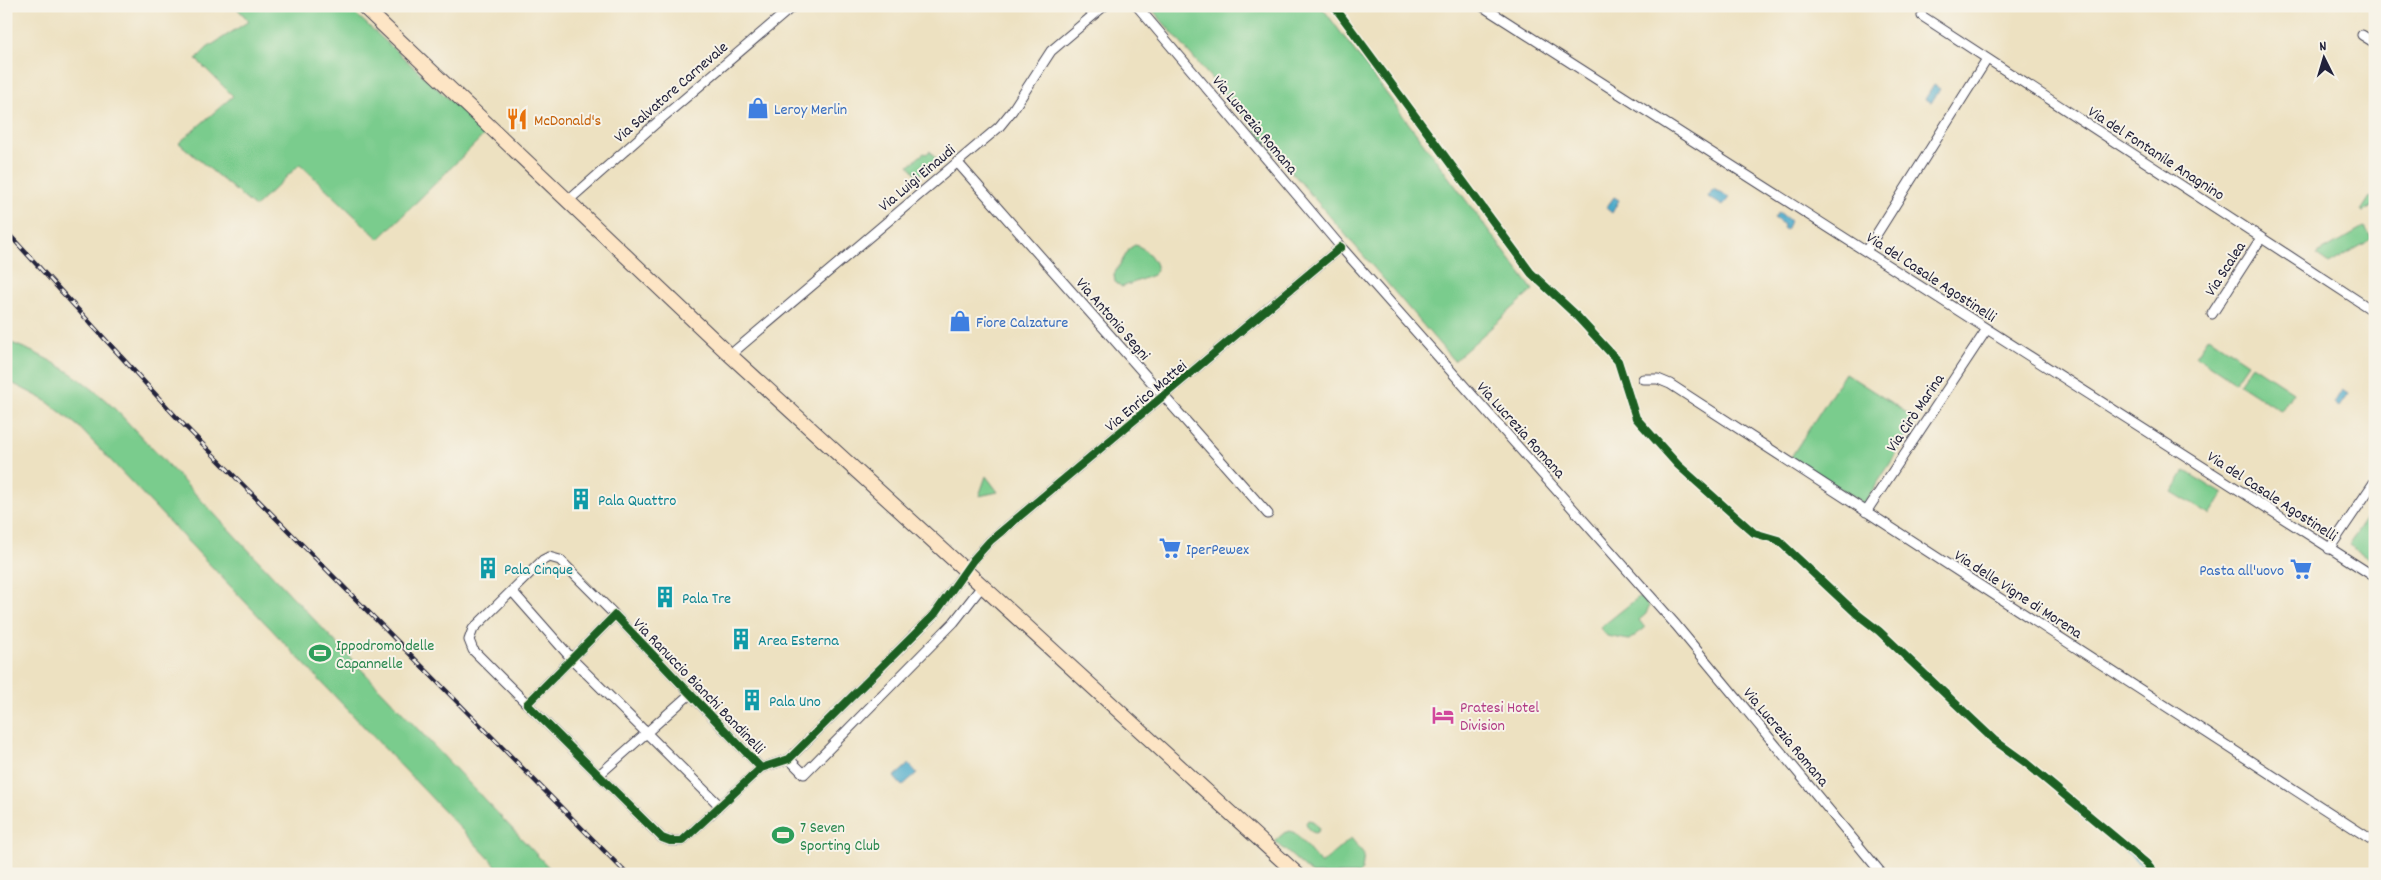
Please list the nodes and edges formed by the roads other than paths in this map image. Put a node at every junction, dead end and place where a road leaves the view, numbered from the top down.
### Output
1 (363, 6) edge
2 (793, 6) edge
3 (1104, 6) edge
4 (1137, 6) edge
5 (1482, 6) edge
6 (1922, 16) dead end
7 (2362, 35) dead end
8 (2375, 43) edge
9 (1987, 59) junction
10 (957, 162) junction
11 (568, 201) junction
12 (2261, 238) junction
13 (1341, 247) junction
14 (1866, 251) junction
15 (2375, 312) edge
16 (2212, 314) dead end
17 (1987, 329) junction
18 (730, 355) junction
19 (1643, 380) dead end
20 (1164, 398) junction
21 (2375, 480) edge
22 (1866, 512) junction
23 (1268, 514) dead end
24 (2329, 550) junction
25 (968, 568) junction
26 (2365, 572) junction
27 (2375, 577) edge
28 (2375, 581) edge
29 (983, 585) junction
30 (512, 591) junction
31 (616, 615) junction
32 (572, 659) junction
33 (690, 694) junction
34 (528, 704) junction
35 (646, 733) junction
36 (789, 759) junction
37 (761, 768) junction
38 (599, 775) junction
39 (720, 806) junction
40 (2375, 842) edge
41 (1297, 874) edge
42 (1882, 874) edge

1 - 11 street
2 - 11 street, Via Salvatore Carnevale
3 - 10 street, Via Luigi Einaudi
4 - 13 street, Via Lucrezia Romana
5 - 14 street, Via del Casale Agostinelli
6 - 9 street, Via del Fontanile Anagnino
7 - 8 street
9 - 12 street, Via del Fontanile Anagnino
9 - 14 street
10 - 18 street, Via Luigi Einaudi
10 - 20 street, Via Antonio Segni
11 - 18 street
12 - 15 street, Via del Fontanile Anagnino
12 - 16 street, Via Scalea
13 - 20 street, Via Enrico Mattei
13 - 42 street, Via Lucrezia Romana
14 - 17 street, Via del Casale Agostinelli
17 - 22 street, Via Cirò Marina
17 - 24 street, Via del Casale Agostinelli
18 - 25 street
19 - 22 street, Via delle Vigne di Morena
20 - 23 street, Via Antonio Segni
20 - 25 street, Via Enrico Mattei
21 - 24 street
22 - 40 street, Via delle Vigne di Morena
24 - 26 street, Via del Casale Agostinelli
25 - 29 street
25 - 36 street, Via Ranuccio Bianchi Bandinelli
26 - 27 street, Via del Casale Agostinelli
26 - 28 street, Via del Casale Agostinelli
29 - 36 street
29 - 41 street
30 - 31 street, Via Ranuccio Bianchi Bandinelli
30 - 32 street
30 - 34 street, Via Ranuccio Bianchi Bandinelli
31 - 32 street, Via Ranuccio Bianchi Bandinelli
31 - 33 street, Via Ranuccio Bianchi Bandinelli
32 - 34 street, Via Ranuccio Bianchi Bandinelli
32 - 35 street
33 - 35 street
33 - 37 street, Via Ranuccio Bianchi Bandinelli
34 - 38 street, Via Ranuccio Bianchi Bandinelli
35 - 38 street
35 - 39 street
36 - 37 street, Via Ranuccio Bianchi Bandinelli
37 - 39 street, Via Ranuccio Bianchi Bandinelli
38 - 39 street, Via Ranuccio Bianchi Bandinelli

